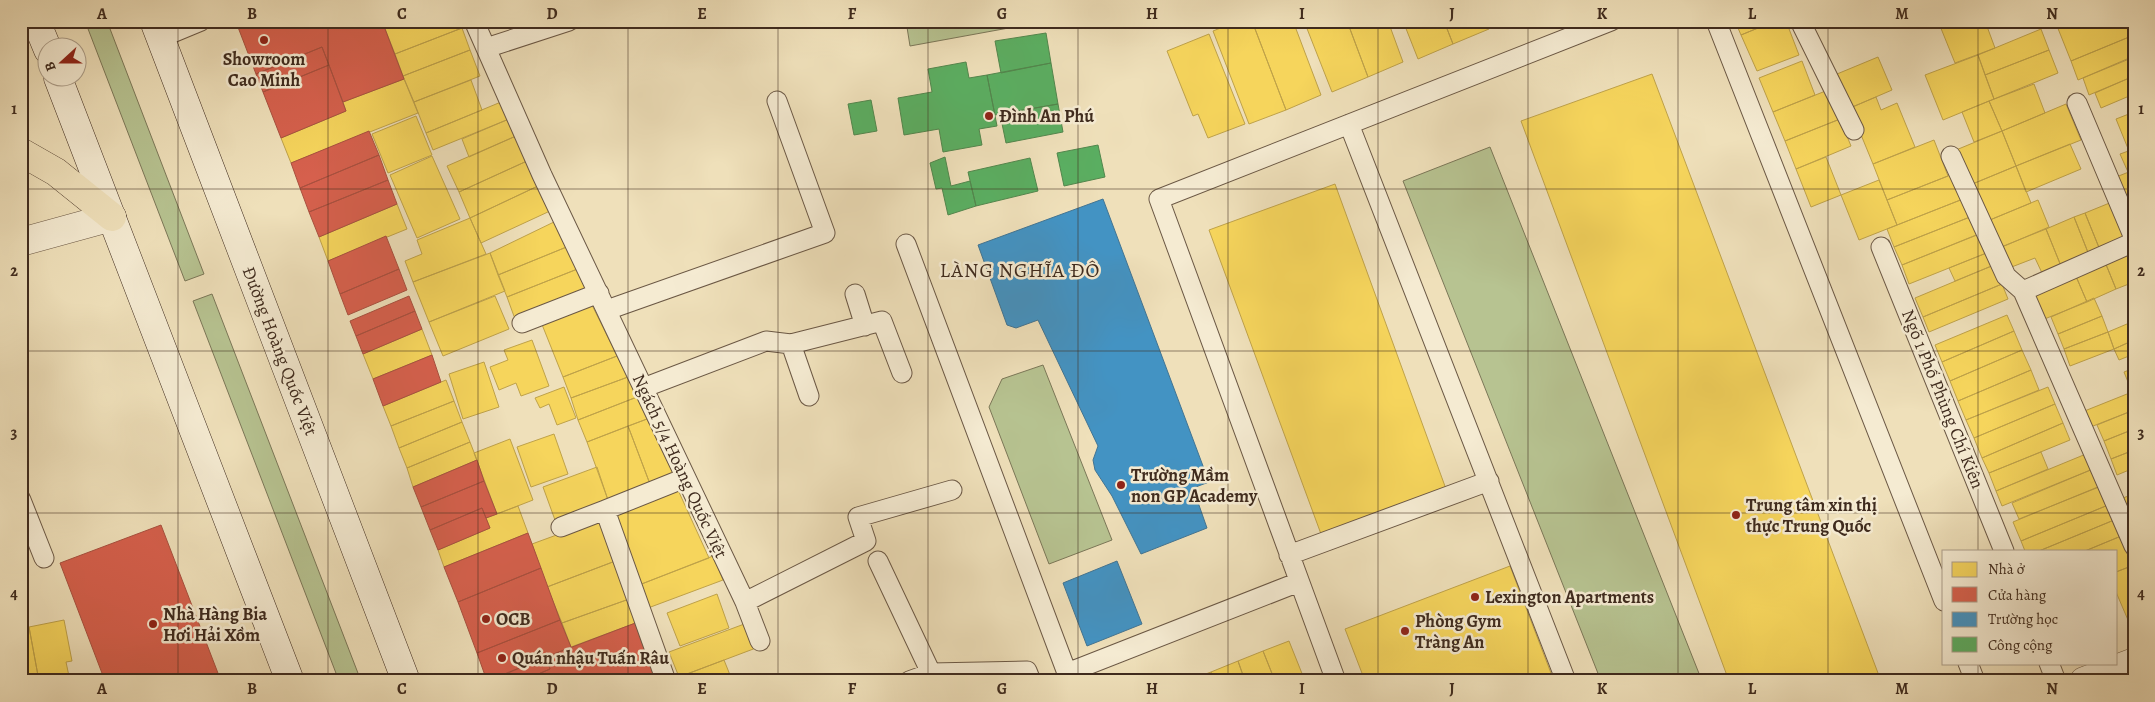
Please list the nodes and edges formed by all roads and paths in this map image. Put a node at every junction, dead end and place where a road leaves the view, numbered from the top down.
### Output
1 (36, 21) edge
2 (201, 21) edge
3 (474, 21) edge
4 (569, 21) edge
5 (1611, 21) edge
6 (1716, 21) edge
7 (1800, 21) edge
8 (157, 30) edge
9 (43, 38) edge
10 (486, 48) junction
11 (62, 88) edge
12 (778, 100) dead end
13 (2077, 103) dead end
14 (1349, 124) junction
15 (1854, 130) dead end
16 (21, 152) edge
17 (1950, 156) dead end
18 (112, 218) junction
19 (2134, 238) edge
20 (21, 242) edge
21 (2134, 242) edge
22 (906, 244) dead end
23 (1881, 247) dead end
24 (2023, 291) junction
25 (855, 294) dead end
26 (603, 302) junction
27 (522, 323) dead end
28 (864, 326) junction
29 (791, 344) junction
30 (902, 372) dead end
31 (643, 388) junction
32 (809, 396) dead end
33 (685, 478) junction
34 (1488, 481) junction
35 (952, 490) dead end
36 (21, 500) edge
37 (605, 510) junction
38 (561, 526) dead end
39 (2134, 546) edge
40 (2004, 550) edge
41 (1290, 555) junction
42 (44, 558) dead end
43 (878, 561) dead end
44 (1299, 582) junction
45 (1942, 596) edge
46 (745, 602) junction
47 (760, 641) dead end
48 (2134, 662) edge
49 (1968, 664) edge
50 (2049, 664) edge
51 (931, 672) junction
52 (1029, 676) edge
53 (1068, 677) edge
54 (290, 681) edge
55 (406, 681) edge
56 (666, 681) edge
57 (909, 681) edge
58 (1336, 681) edge
59 (1566, 681) edge
60 (1975, 681) edge
61 (2056, 681) edge
62 (2084, 681) edge

1 - 9 main road
2 - 8 lane
3 - 10 lane, Ngách 5/4 Hoàng Quốc Việt
4 - 10 lane
5 - 14 lane
6 - 45 lane
7 - 15 lane
8 - 55 main road, Đường Hoàng Quốc Việt
10 - 26 lane, Ngách 5/4 Hoàng Quốc Việt
11 - 18 main road
12 - 26 lane
13 - 19 lane
14 - 34 lane
14 - 41 lane
16 - 18 main road
17 - 24 lane
18 - 20 main road
18 - 54 main road
21 - 24 lane
22 - 53 lane
23 - 40 lane, Ngõ 1 Phố Phùng Chí Kiên
24 - 39 lane
25 - 28 lane
26 - 27 lane
26 - 31 lane, Ngách 5/4 Hoàng Quốc Việt
28 - 29 lane
28 - 30 lane
29 - 31 lane
29 - 32 lane
31 - 33 lane, Ngách 5/4 Hoàng Quốc Việt
33 - 37 lane
33 - 46 lane, Ngách 5/4 Hoàng Quốc Việt
34 - 41 lane
34 - 59 lane
35 - 46 lane
36 - 42 lane
37 - 38 lane
37 - 56 lane
41 - 44 lane
43 - 51 lane
44 - 53 lane
44 - 58 lane
46 - 47 lane, Ngách 5/4 Hoàng Quốc Việt
48 - 62 main road
49 - 60 lane
50 - 61 lane
51 - 52 lane
51 - 57 lane

